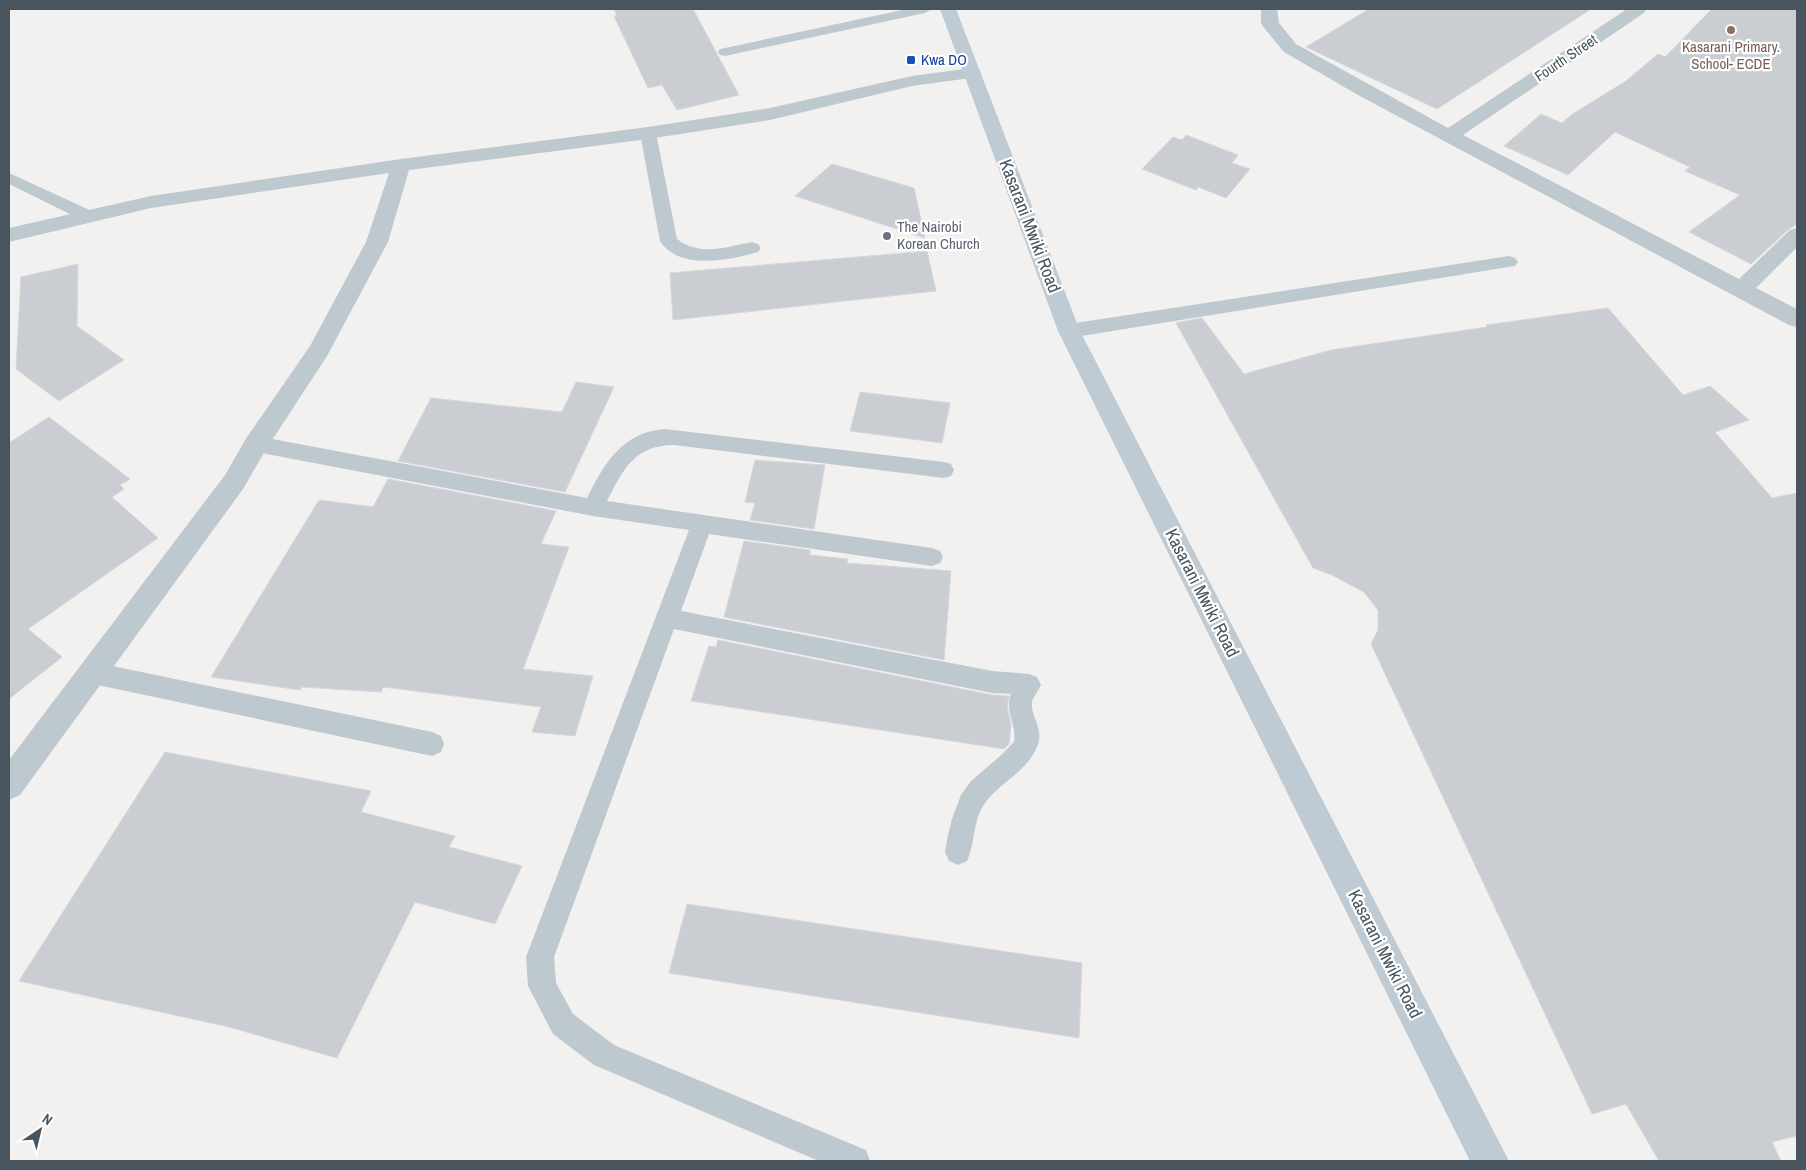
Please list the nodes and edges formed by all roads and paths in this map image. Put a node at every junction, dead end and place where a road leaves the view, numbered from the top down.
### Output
1 (925, 9) edge
2 (948, 9) edge
3 (1269, 9) edge
4 (1638, 9) edge
5 (725, 52) dead end
6 (972, 73) junction
7 (648, 133) junction
8 (1449, 136) junction
9 (401, 165) junction
10 (9, 178) edge
11 (90, 217) junction
12 (1797, 235) edge
13 (9, 236) edge
14 (752, 248) dead end
15 (1509, 262) dead end
16 (1741, 290) junction
17 (1797, 319) edge
18 (1070, 331) junction
19 (256, 444) junction
20 (944, 470) dead end
21 (593, 508) junction
22 (702, 524) junction
23 (932, 557) dead end
24 (667, 618) junction
25 (93, 673) junction
26 (432, 744) dead end
27 (9, 784) edge
28 (958, 852) dead end
29 (856, 1161) edge
30 (1490, 1161) edge

1 - 5 lane
2 - 6 main road, Kasarani Mwiki Road
3 - 8 street
4 - 8 street, Fourth Street
6 - 7 street
6 - 18 main road, Kasarani Mwiki Road
7 - 9 street
7 - 14 lane
8 - 16 street
9 - 11 street
9 - 19 street
10 - 11 lane
11 - 13 street
12 - 16 street
15 - 18 lane
16 - 17 street
18 - 30 main road, Kasarani Mwiki Road
19 - 21 lane
19 - 25 street
20 - 21 lane
21 - 22 lane
22 - 23 lane
22 - 24 lane
24 - 28 lane
24 - 29 lane
25 - 26 lane
25 - 27 street

